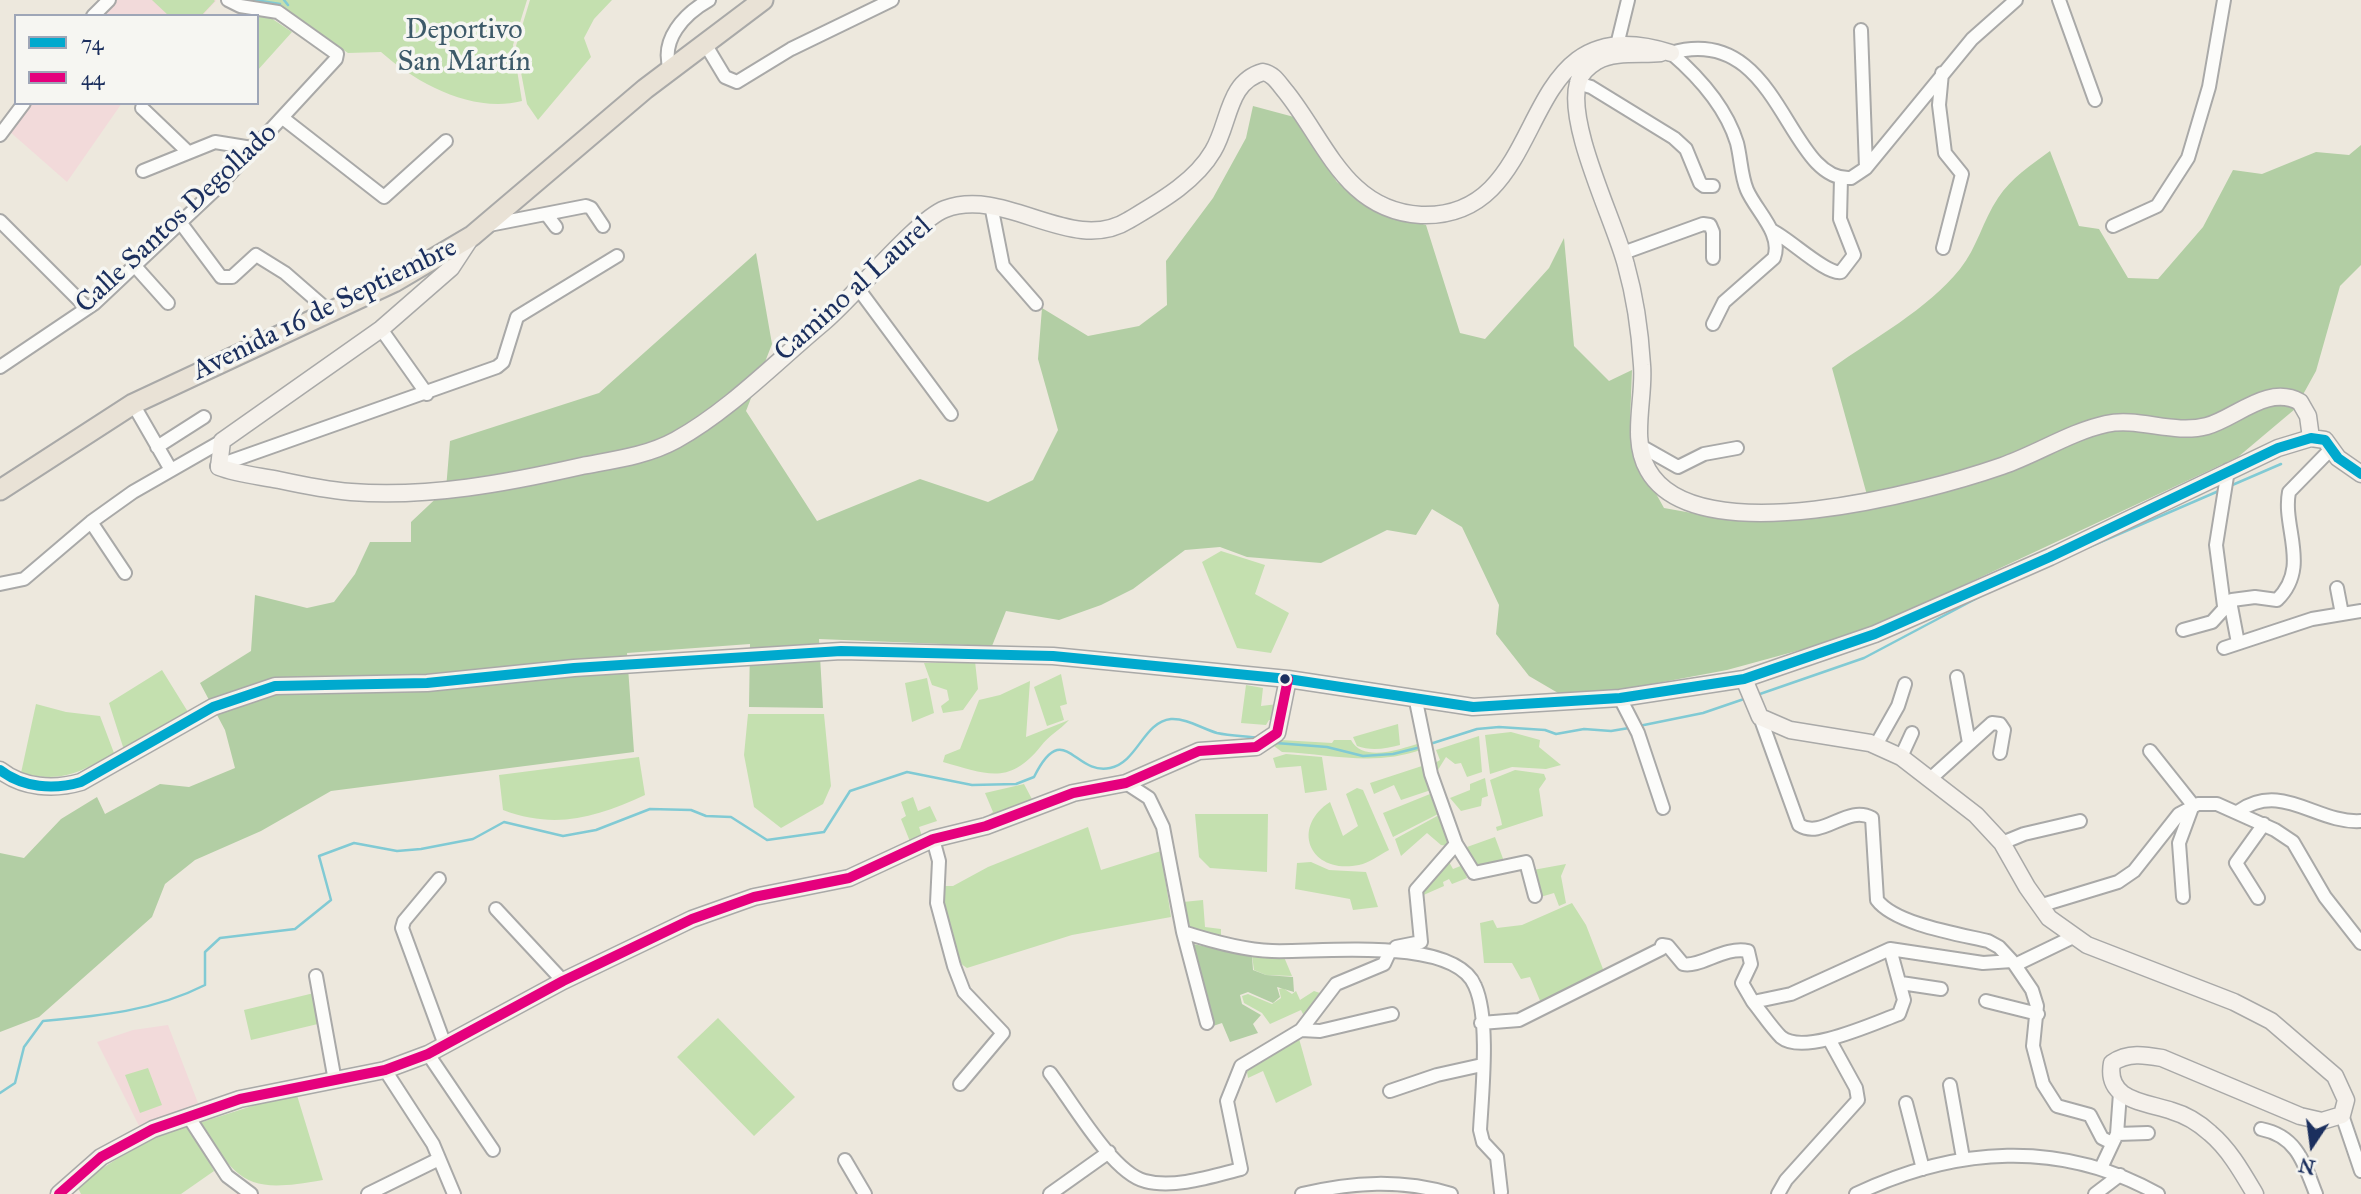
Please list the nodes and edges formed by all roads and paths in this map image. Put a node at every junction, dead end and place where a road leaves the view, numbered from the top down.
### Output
1 (109, 0) edge
2 (228, 0) edge
3 (709, 0) edge
4 (763, 0) edge
5 (1628, 0) edge
6 (2016, 0) edge
7 (2059, 0) edge
8 (2224, 0) edge
9 (888, 2) edge
10 (95, 14) edge
11 (1861, 30) dead end
12 (1618, 41) junction
13 (704, 43) junction
14 (1671, 53) junction
15 (670, 69) junction
16 (1942, 72) junction
17 (1577, 83) junction
18 (2095, 100) dead end
19 (22, 105) edge
20 (142, 108) dead end
21 (284, 119) junction
22 (0, 135) edge
23 (446, 141) dead end
24 (252, 148) junction
25 (188, 152) junction
26 (1866, 168) junction
27 (143, 172) dead end
28 (1842, 178) junction
29 (1713, 186) dead end
30 (991, 205) junction
31 (547, 215) junction
32 (0, 221) edge
33 (180, 222) junction
34 (603, 226) dead end
35 (2113, 226) dead end
36 (556, 227) dead end
37 (1771, 230) junction
38 (478, 231) junction
39 (1943, 248) dead end
40 (1623, 253) junction
41 (617, 256) dead end
42 (1713, 258) dead end
43 (134, 265) junction
44 (860, 290) junction
45 (168, 303) dead end
46 (1036, 304) dead end
47 (87, 307) junction
48 (331, 313) junction
49 (1713, 324) dead end
50 (381, 329) junction
51 (0, 367) edge
52 (427, 394) junction
53 (133, 404) junction
54 (951, 414) dead end
55 (204, 417) dead end
56 (2311, 438) junction
57 (222, 441) junction
58 (1639, 445) junction
59 (157, 447) junction
60 (1737, 448) dead end
61 (2330, 449) junction
62 (217, 466) junction
63 (171, 470) junction
64 (2361, 474) edge
65 (2227, 475) junction
66 (0, 489) edge
67 (91, 522) junction
68 (125, 573) dead end
69 (0, 584) edge
70 (2337, 588) dead end
71 (2227, 603) junction
72 (2361, 611) edge
73 (2342, 614) junction
74 (2183, 630) dead end
75 (2238, 643) junction
76 (2224, 648) dead end
77 (1957, 677) dead end
78 (1288, 679) junction
79 (1744, 679) junction
80 (1905, 684) dead end
81 (1620, 698) junction
82 (1417, 706) dead end
83 (1760, 717) junction
84 (1912, 733) dead end
85 (1969, 743) junction
86 (1876, 745) junction
87 (2150, 751) dead end
88 (2000, 753) dead end
89 (1901, 757) junction
90 (0, 770) edge
91 (1929, 780) junction
92 (1126, 783) junction
93 (2193, 805) junction
94 (1663, 808) dead end
95 (2239, 811) junction
96 (2080, 821) dead end
97 (2361, 821) edge
98 (2264, 824) junction
99 (933, 839) junction
100 (2002, 843) junction
101 (1457, 844) junction
102 (439, 879) dead end
103 (1535, 896) dead end
104 (2183, 897) dead end
105 (2258, 898) dead end
106 (2039, 906) junction
107 (496, 909) dead end
108 (1183, 932) junction
109 (2073, 937) junction
110 (2361, 943) edge
111 (1890, 949) junction
112 (1390, 951) junction
113 (2013, 963) junction
114 (316, 976) dead end
115 (562, 981) junction
116 (1901, 983) junction
117 (1941, 989) dead end
118 (1986, 1000) dead end
119 (1753, 1002) junction
120 (1392, 1014) dead end
121 (2038, 1014) junction
122 (1208, 1023) dead end
123 (1482, 1023) junction
124 (1301, 1030) junction
125 (1829, 1039) junction
126 (445, 1045) junction
127 (428, 1054) junction
128 (1482, 1066) junction
129 (385, 1070) junction
130 (1050, 1073) dead end
131 (335, 1081) junction
132 (960, 1084) dead end
133 (1950, 1085) dead end
134 (1390, 1091) dead end
135 (2120, 1093) junction
136 (1906, 1103) dead end
137 (2342, 1115) junction
138 (188, 1116) junction
139 (2261, 1129) dead end
140 (2148, 1133) dead end
141 (2114, 1138) junction
142 (492, 1150) dead end
143 (1109, 1152) junction
144 (1963, 1158) junction
145 (439, 1159) junction
146 (845, 1160) dead end
147 (2101, 1168) junction
148 (1923, 1169) junction
149 (2361, 1171) edge
150 (2120, 1175) junction
151 (1146, 1188) edge
152 (1346, 1189) edge
153 (1501, 1192) dead end
154 (59, 1194) edge
155 (251, 1194) edge
156 (368, 1194) edge
157 (454, 1194) edge
158 (865, 1194) edge
159 (1050, 1194) edge
160 (1302, 1194) edge
161 (1451, 1194) edge
162 (1778, 1194) edge
163 (1856, 1194) edge
164 (2095, 1194) edge
165 (2158, 1194) edge
166 (2255, 1194) edge
167 (2316, 1194) edge

1 - 10 street
2 - 21 street, Calle Santos Degollado
3 - 15 street
4 - 13 main road, Avenida 16 de Septiembre
5 - 12 street
6 - 16 street
7 - 18 street
8 - 35 street
9 - 13 street
11 - 26 street
12 - 14 main road, Camino al Laurel
12 - 30 main road, Camino al Laurel
13 - 15 main road, Avenida 16 de Septiembre
14 - 17 main road
14 - 28 street
14 - 37 street
15 - 38 main road, Avenida 16 de Septiembre
16 - 26 street
16 - 39 street
17 - 29 street
17 - 40 main road
19 - 22 street
20 - 25 street
21 - 23 street, Calle Santos Degollado
21 - 24 street, Calle Santos Degollado
24 - 25 street
24 - 33 street, Calle Santos Degollado
25 - 27 street
26 - 28 street
28 - 37 street
30 - 44 main road, Camino al Laurel
30 - 46 street
31 - 34 street
31 - 36 street
31 - 38 street
32 - 47 street
33 - 43 street, Calle Santos Degollado
33 - 48 street
37 - 49 street
38 - 48 main road, Avenida 16 de Septiembre
38 - 50 main road
40 - 42 street
40 - 58 main road
41 - 52 street
43 - 45 street
43 - 47 street, Calle Santos Degollado
44 - 54 street
44 - 62 main road, Camino al Laurel
47 - 51 street, Calle Santos Degollado
48 - 53 main road, Avenida 16 de Septiembre
50 - 52 street
50 - 57 main road
52 - 62 street
53 - 59 street
53 - 66 main road, Avenida 16 de Septiembre
55 - 59 street
56 - 58 main road
56 - 61 main road
56 - 65 main road
57 - 62 main road
57 - 63 street
58 - 60 street
59 - 63 street
61 - 64 main road
61 - 71 street
63 - 67 street
65 - 71 street
65 - 79 main road
67 - 68 street
67 - 69 street
70 - 73 street
71 - 74 street
71 - 75 street
72 - 73 street
73 - 75 street
75 - 76 street
77 - 85 street
78 - 81 main road
78 - 90 main road
78 - 92 main road
79 - 81 main road
79 - 83 main road
80 - 86 street
81 - 94 street
82 - 101 street
83 - 86 main road
83 - 113 street
84 - 89 street
85 - 88 street
85 - 91 street
86 - 89 main road
87 - 93 street
89 - 91 main road
91 - 100 main road
92 - 99 main road
92 - 108 street
93 - 95 street
93 - 104 street
93 - 106 street
95 - 97 street
95 - 98 street
96 - 100 street
98 - 105 street
98 - 110 street
99 - 115 main road
99 - 132 street
100 - 106 main road
101 - 103 street
101 - 112 street
102 - 126 street
106 - 109 main road
107 - 115 street
108 - 112 street
108 - 122 street
109 - 113 street
109 - 137 main road
111 - 113 street
111 - 116 street
111 - 119 street
112 - 123 street
112 - 124 street
113 - 121 street
114 - 131 street
115 - 126 main road
116 - 117 street
116 - 125 street
118 - 121 street
119 - 123 street
119 - 125 street
120 - 124 street
121 - 141 street
123 - 128 street
124 - 151 street
125 - 162 street
126 - 127 main road
127 - 129 main road
127 - 142 street
128 - 134 street
128 - 153 street
129 - 131 main road
129 - 145 street
130 - 143 street
131 - 138 main road
133 - 144 street
135 - 137 main road
135 - 141 street
135 - 166 main road
136 - 148 street
137 - 149 street
138 - 154 main road
138 - 155 street
139 - 167 street
140 - 141 street
141 - 147 street
143 - 151 street
143 - 159 street
144 - 147 street
144 - 148 street
145 - 156 street
145 - 157 street
146 - 158 street
147 - 150 street
148 - 163 street
150 - 164 street
150 - 165 street
152 - 160 street
152 - 161 street

